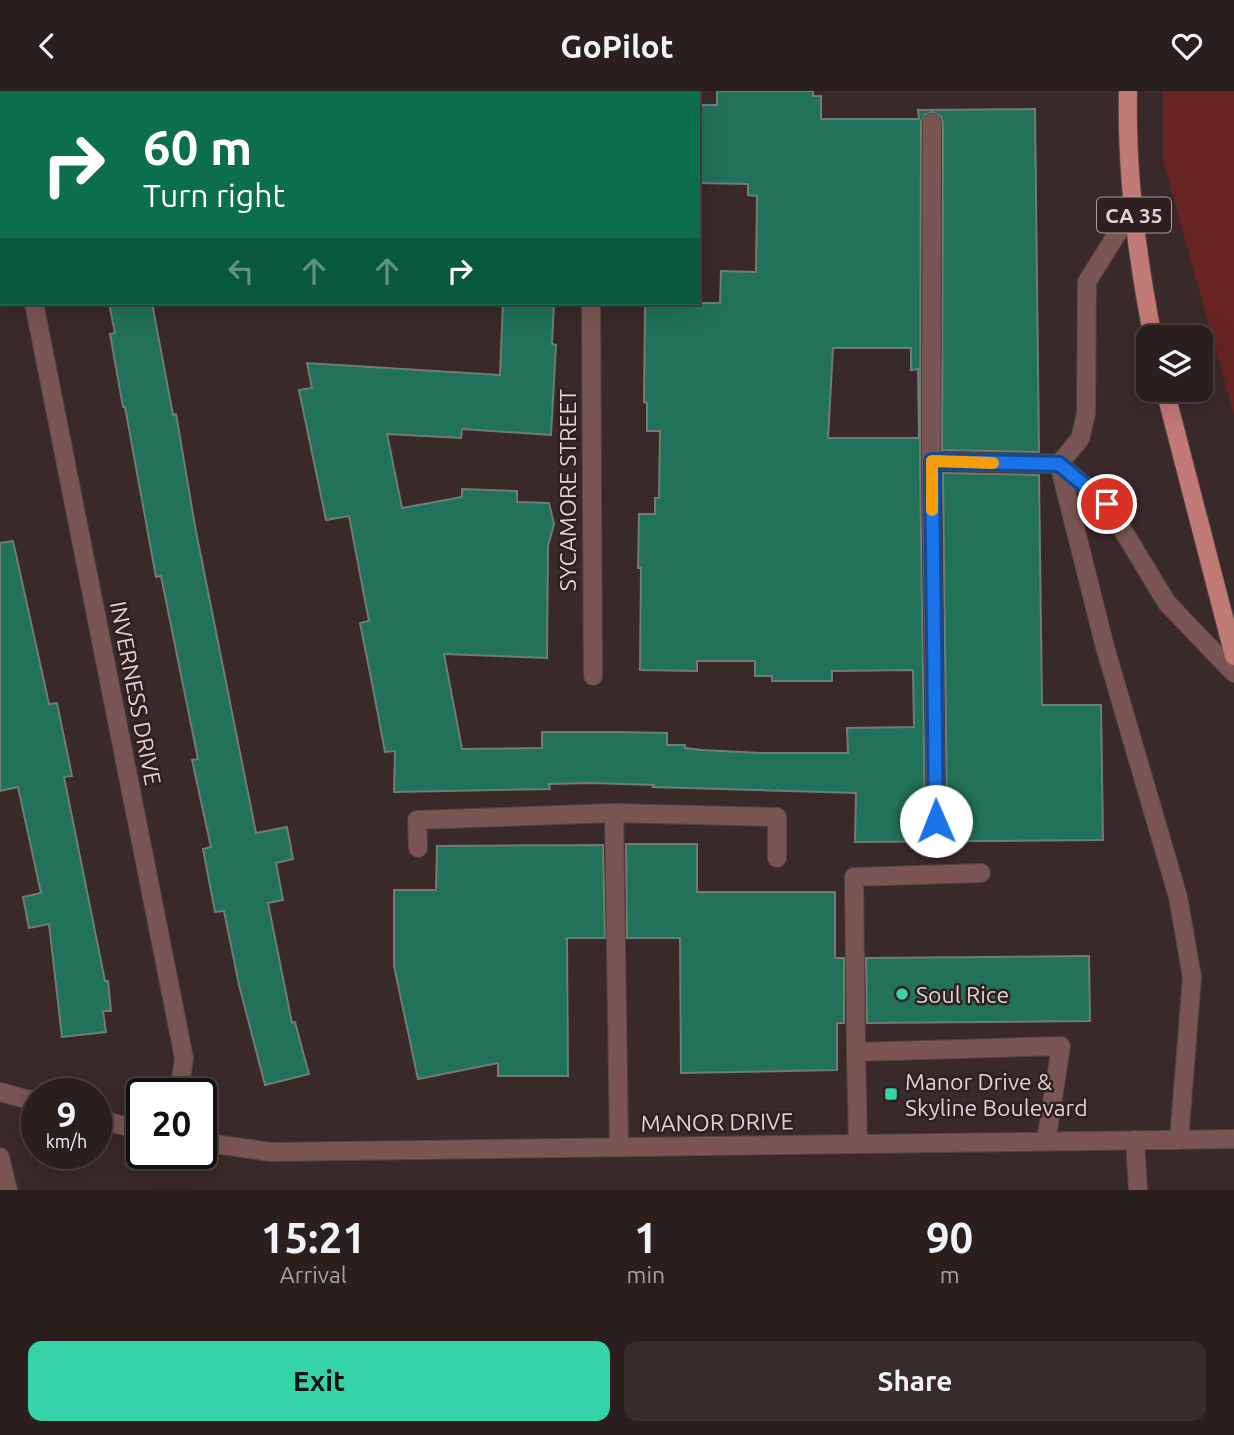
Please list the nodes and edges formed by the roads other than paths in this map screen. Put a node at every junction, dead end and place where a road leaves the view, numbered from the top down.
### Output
1 (1128, 91) edge
2 (932, 123) dead end
3 (1133, 208) junction
4 (34, 305) edge
5 (591, 305) edge
6 (1150, 325) edge
7 (1168, 402) edge
8 (932, 461) junction
9 (1059, 464) junction
10 (1234, 656) edge
11 (1234, 673) edge
12 (593, 676) dead end
13 (614, 813) junction
14 (936, 821) dead end
15 (418, 848) dead end
16 (777, 857) dead end
17 (981, 873) dead end
18 (856, 1052) junction
19 (181, 1078) edge
20 (0, 1093) edge
21 (21, 1098) edge
22 (1234, 1139) edge
23 (1135, 1140) junction
24 (1179, 1140) junction
25 (1046, 1142) junction
26 (217, 1144) edge
27 (858, 1144) junction
28 (619, 1147) junction
29 (0, 1157) edge
30 (8, 1190) edge
31 (1138, 1190) edge

1 - 3 main road, CA 35
2 - 8 street
3 - 6 main road, CA 35
3 - 9 street
4 - 19 street, INVERNESS DRIVE
5 - 12 street, SYCAMORE STREET
7 - 10 main road
8 - 9 street
8 - 14 street
9 - 11 street
9 - 24 street
13 - 15 street
13 - 16 street
13 - 28 street
17 - 18 street
18 - 25 street
18 - 27 street
20 - 21 street
22 - 24 street, MANOR DRIVE
23 - 24 street, MANOR DRIVE
23 - 25 street, MANOR DRIVE
23 - 31 street
25 - 27 street, MANOR DRIVE
26 - 28 street, MANOR DRIVE
27 - 28 street, MANOR DRIVE
29 - 30 street

